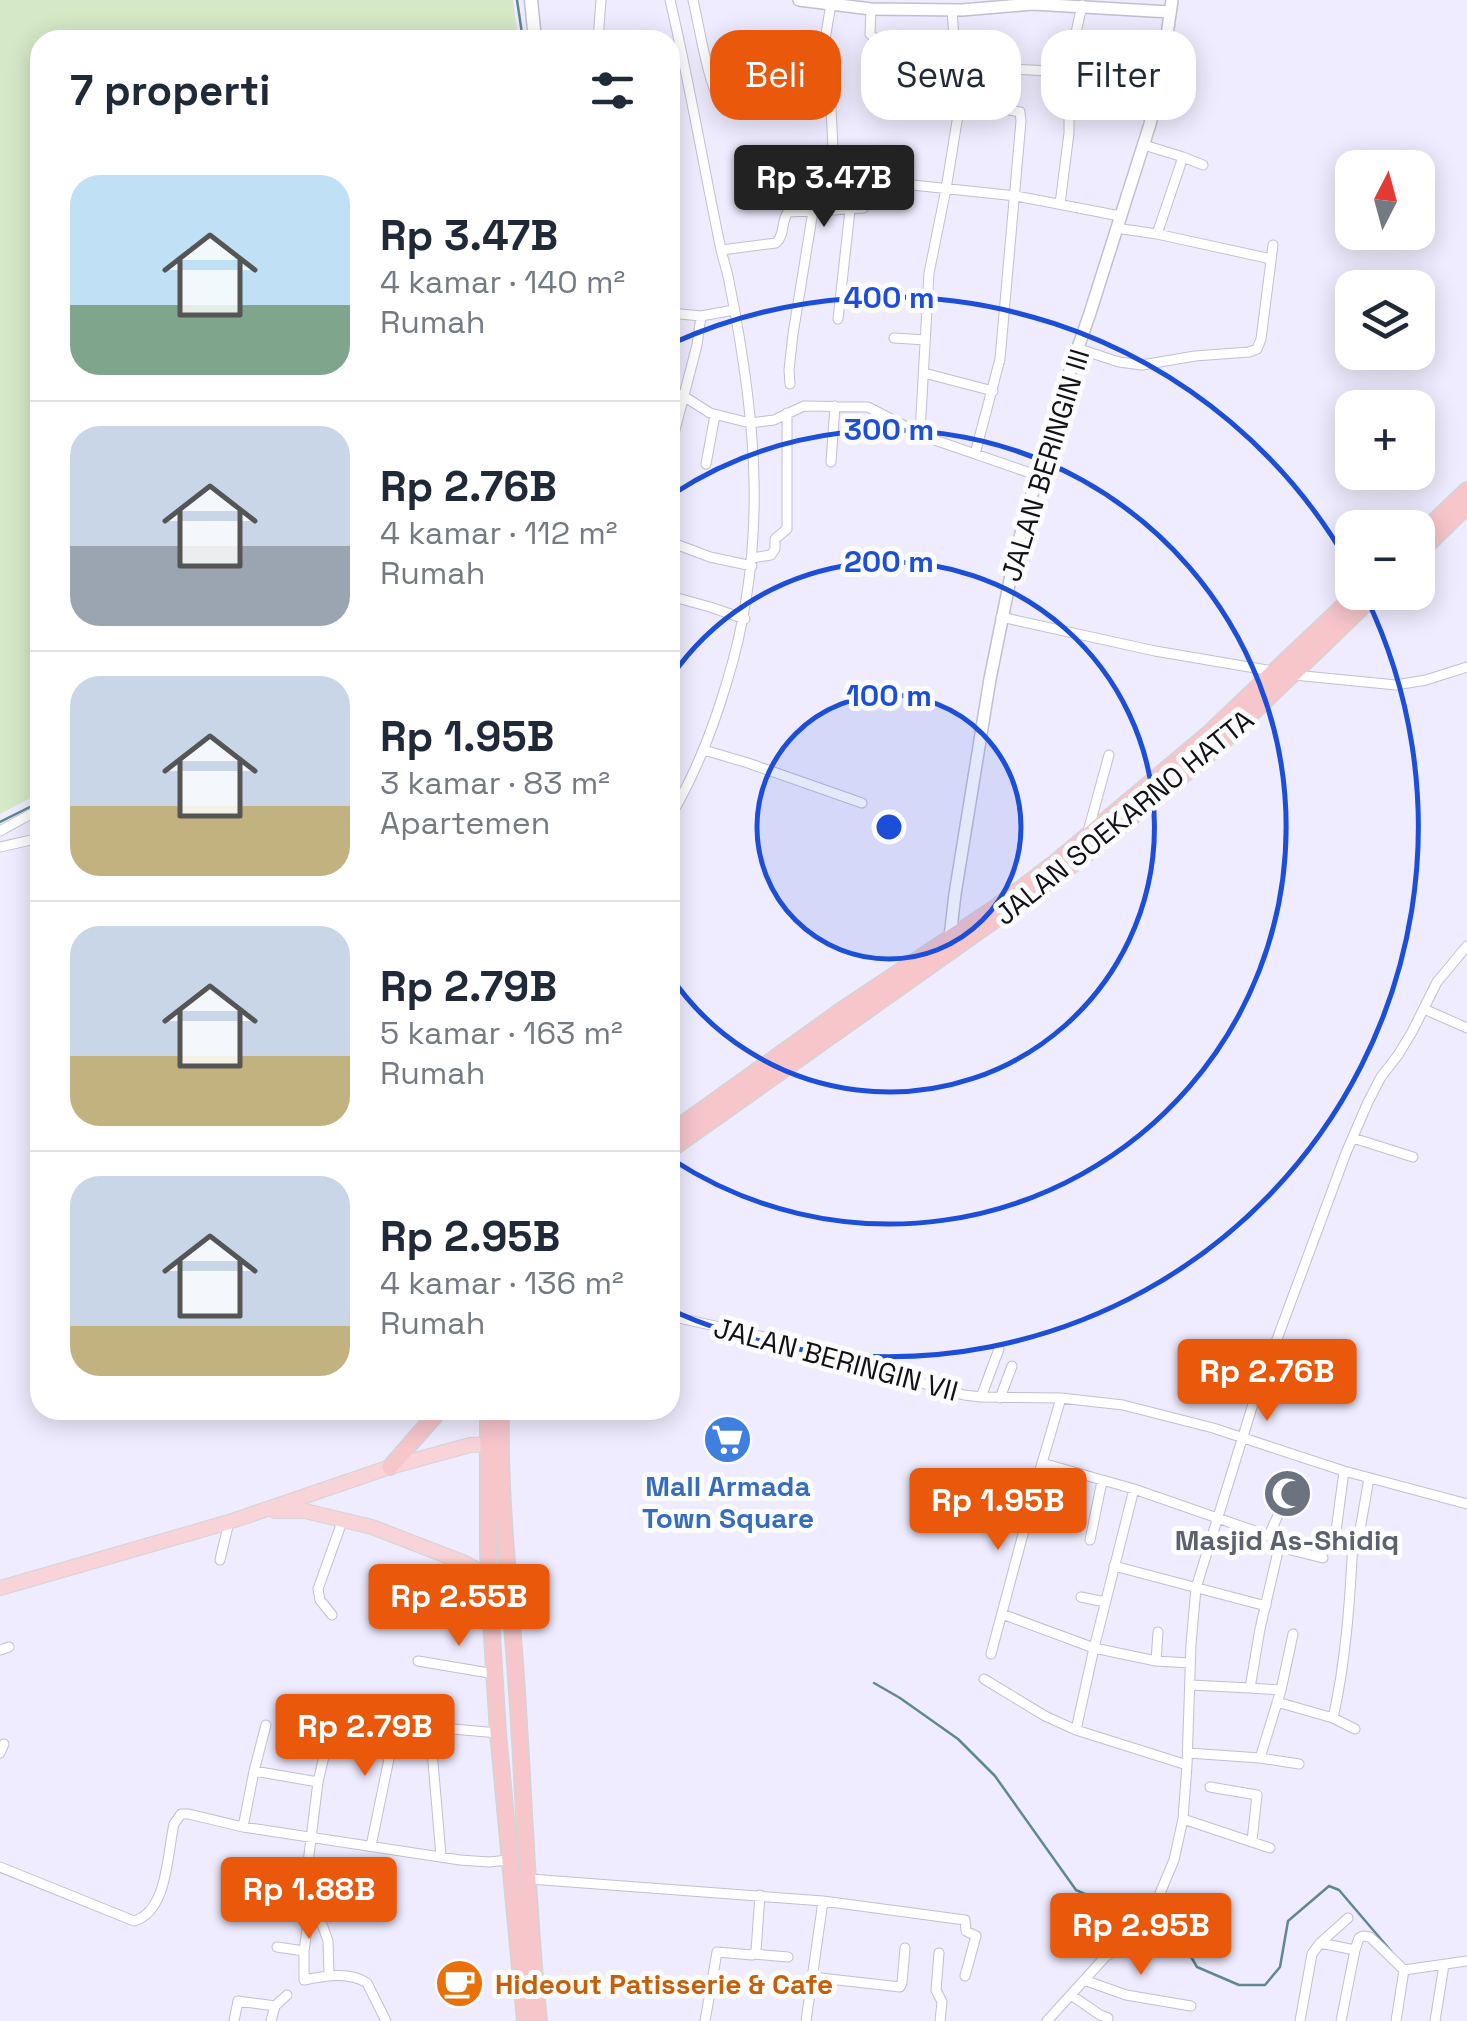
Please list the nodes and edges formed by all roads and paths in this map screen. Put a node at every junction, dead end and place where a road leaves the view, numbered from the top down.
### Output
1 (531, 0) edge
2 (601, 0) edge
3 (670, 0) edge
4 (693, 0) edge
5 (804, 0) edge
6 (830, 4) junction
7 (899, 4) edge
8 (1115, 4) edge
9 (1082, 5) junction
10 (1170, 6) edge
11 (959, 7) edge
12 (871, 8) junction
13 (534, 30) edge
14 (599, 30) edge
15 (677, 30) edge
16 (826, 30) edge
17 (870, 30) edge
18 (1077, 30) edge
19 (680, 44) edge
20 (710, 70) edge
21 (832, 120) edge
22 (957, 120) edge
23 (1021, 120) edge
24 (1069, 120) edge
25 (1144, 145) junction
26 (1182, 156) junction
27 (1203, 165) dead end
28 (946, 189) junction
29 (1016, 196) junction
30 (1060, 204) junction
31 (836, 210) junction
32 (850, 210) junction
33 (813, 211) junction
34 (1118, 222) junction
35 (1156, 234) junction
36 (1274, 245) dead end
37 (721, 250) junction
38 (1270, 259) junction
39 (734, 310) junction
40 (680, 314) edge
41 (701, 316) junction
42 (838, 319) dead end
43 (894, 338) dead end
44 (925, 340) junction
45 (1079, 349) junction
46 (924, 373) junction
47 (790, 384) dead end
48 (993, 391) junction
49 (680, 395) edge
50 (685, 397) junction
51 (835, 406) junction
52 (787, 413) junction
53 (680, 414) edge
54 (715, 415) junction
55 (750, 423) junction
56 (920, 433) junction
57 (975, 454) junction
58 (831, 462) dead end
59 (706, 464) dead end
60 (1036, 475) junction
61 (1467, 490) edge
62 (1467, 506) edge
63 (1435, 521) edge
64 (1435, 537) edge
65 (680, 546) edge
66 (752, 562) junction
67 (680, 599) edge
68 (1340, 610) edge
69 (1360, 610) edge
70 (1001, 617) junction
71 (744, 620) junction
72 (1467, 667) edge
73 (1276, 672) junction
74 (1294, 675) junction
75 (704, 750) junction
76 (1108, 755) dead end
77 (680, 801) edge
78 (862, 803) dead end
79 (30, 814) edge
80 (0, 830) edge
81 (1087, 836) junction
82 (30, 840) edge
83 (0, 848) edge
84 (950, 944) junction
85 (1467, 946) edge
86 (1424, 1009) junction
87 (1467, 1028) edge
88 (700, 1120) junction
89 (680, 1129) edge
90 (1353, 1138) junction
91 (680, 1140) edge
92 (1412, 1157) dead end
93 (680, 1318) edge
94 (999, 1350) dead end
95 (1012, 1366) dead end
96 (980, 1397) junction
97 (1000, 1398) junction
98 (1061, 1398) junction
99 (431, 1420) edge
100 (490, 1420) edge
101 (498, 1420) edge
102 (1243, 1437) junction
103 (494, 1444) junction
104 (1042, 1464) junction
105 (390, 1467) junction
106 (1344, 1471) junction
107 (1369, 1478) junction
108 (1102, 1481) junction
109 (324, 1488) junction
110 (1134, 1489) junction
111 (1284, 1502) dead end
112 (1467, 1504) edge
113 (265, 1511) junction
114 (337, 1518) junction
115 (1222, 1518) junction
116 (229, 1522) junction
117 (1268, 1535) junction
118 (504, 1538) junction
119 (1090, 1540) dead end
120 (1353, 1540) junction
121 (1279, 1547) junction
122 (1322, 1558) dead end
123 (220, 1560) dead end
124 (465, 1562) junction
125 (488, 1564) junction
126 (1114, 1566) junction
127 (0, 1588) edge
128 (1200, 1590) junction
129 (490, 1593) junction
130 (1081, 1598) dead end
131 (1105, 1602) junction
132 (1266, 1606) junction
133 (1002, 1614) junction
134 (332, 1615) dead end
135 (1158, 1632) dead end
136 (1294, 1634) dead end
137 (1094, 1648) junction
138 (991, 1654) dead end
139 (418, 1661) dead end
140 (1156, 1661) junction
141 (1190, 1662) junction
142 (495, 1674) junction
143 (984, 1680) dead end
144 (1194, 1685) junction
145 (1250, 1688) junction
146 (1280, 1690) junction
147 (1277, 1702) junction
148 (370, 1711) dead end
149 (1332, 1718) junction
150 (398, 1720) junction
151 (266, 1726) dead end
152 (430, 1727) junction
153 (1354, 1729) dead end
154 (1076, 1730) junction
155 (498, 1733) junction
156 (328, 1739) dead end
157 (1188, 1753) junction
158 (1260, 1758) junction
159 (1300, 1764) dead end
160 (1188, 1765) junction
161 (254, 1772) junction
162 (318, 1782) junction
163 (1210, 1787) dead end
164 (1183, 1819) junction
165 (243, 1827) junction
166 (310, 1838) junction
167 (1252, 1841) junction
168 (371, 1846) junction
169 (1270, 1848) dead end
170 (441, 1856) junction
171 (509, 1860) junction
172 (0, 1867) edge
173 (530, 1878) junction
174 (760, 1896) junction
175 (314, 1901) junction
176 (823, 1901) junction
177 (1348, 1918) dead end
178 (1320, 1943) junction
179 (278, 1946) dead end
180 (905, 1948) dead end
181 (1355, 1950) junction
182 (304, 1951) junction
183 (939, 1953) dead end
184 (754, 1954) junction
185 (788, 1957) dead end
186 (1467, 1960) edge
187 (1444, 1965) junction
188 (1404, 1970) junction
189 (330, 1974) junction
190 (964, 1976) dead end
191 (812, 1977) junction
192 (1084, 1980) junction
193 (1072, 1994) junction
194 (287, 1995) dead end
195 (276, 2006) junction
196 (1190, 2006) dead end
197 (1108, 2018) dead end
198 (234, 2021) edge
199 (272, 2021) edge
200 (386, 2021) edge
201 (525, 2021) edge
202 (539, 2021) edge
203 (705, 2021) edge
204 (806, 2021) edge
205 (940, 2021) edge
206 (1046, 2021) edge
207 (1300, 2021) edge
208 (1342, 2021) edge
209 (1396, 2021) edge
210 (1435, 2021) edge

1 - 13 main road
2 - 14 street
3 - 15 street
4 - 20 street
5 - 6 street
6 - 12 street
6 - 16 street
7 - 11 street
7 - 12 street
8 - 9 street
8 - 10 street
9 - 11 street
9 - 18 street
10 - 25 street, JALAN BERINGIN III
12 - 17 street
19 - 37 street
21 - 31 street
22 - 28 street
23 - 29 street
24 - 30 street
25 - 26 street
25 - 34 street, JALAN BERINGIN III
26 - 27 street
26 - 35 street
28 - 29 street
28 - 32 street
28 - 44 street
29 - 30 street
29 - 48 street
30 - 34 street
31 - 32 street
31 - 33 street
32 - 42 street
33 - 37 street
33 - 47 street
34 - 35 street
34 - 45 street, JALAN BERINGIN III
35 - 38 street
36 - 38 street
37 - 39 street
38 - 45 street
39 - 41 street
39 - 55 street
40 - 41 street
41 - 50 street
43 - 44 street
44 - 46 street
45 - 60 street, JALAN BERINGIN III
46 - 48 street
46 - 56 street
48 - 57 street
49 - 50 street
50 - 53 street
50 - 54 street
51 - 52 street
51 - 56 street
51 - 58 street
52 - 55 street
52 - 66 street
54 - 55 street
54 - 59 street
55 - 66 street
56 - 57 street
57 - 60 street
60 - 70 street, JALAN BERINGIN III
61 - 63 highway
62 - 64 highway
65 - 66 street
66 - 71 street
67 - 71 street
68 - 73 highway, JALAN SOEKARNO HATTA
69 - 74 highway, JALAN SOEKARNO HATTA
70 - 73 street
70 - 84 street, JALAN BERINGIN III
71 - 75 street
72 - 74 street
73 - 81 highway, JALAN SOEKARNO HATTA
74 - 84 highway, JALAN SOEKARNO HATTA
75 - 77 street
75 - 78 street
76 - 81 street
79 - 80 street
81 - 84 highway, JALAN SOEKARNO HATTA
82 - 83 street
84 - 88 highway, JALAN SOEKARNO HATTA
85 - 86 street
86 - 87 street
86 - 90 street
88 - 89 highway, JALAN SOEKARNO HATTA
88 - 91 highway, JALAN SOEKARNO HATTA
90 - 92 street
90 - 102 street
93 - 96 street, JALAN BERINGIN VII
94 - 96 street
95 - 97 street
96 - 97 street, JALAN BERINGIN VII
97 - 98 street, JALAN BERINGIN VII
98 - 102 street, JALAN BERINGIN VII
98 - 104 street
99 - 105 highway
100 - 103 highway
101 - 103 highway
102 - 106 street, JALAN BERINGIN VII
102 - 115 street
103 - 105 main road
103 - 118 highway
103 - 125 highway
104 - 108 street
104 - 133 street
105 - 109 main road
106 - 107 street, JALAN BERINGIN VII
106 - 120 street
107 - 112 street, JALAN BERINGIN VII
107 - 120 street
108 - 110 street
108 - 119 street
109 - 113 main road
109 - 114 main road
110 - 115 street
110 - 126 street
111 - 117 street
113 - 114 main road
113 - 116 main road
114 - 124 main road
114 - 134 street
115 - 117 street
115 - 128 street
116 - 123 street
116 - 127 main road
117 - 121 street
118 - 125 main road
118 - 173 highway
120 - 149 street
121 - 122 street
121 - 132 street
124 - 125 main road
124 - 129 main road
125 - 129 highway
126 - 128 street
126 - 131 street
128 - 132 street
128 - 141 street
129 - 142 highway
130 - 131 street
131 - 137 street
132 - 145 street
133 - 137 street
133 - 138 street
135 - 140 street
136 - 146 street
137 - 140 street
137 - 154 street
139 - 142 street
140 - 141 street
141 - 144 street
142 - 155 highway
143 - 154 street
144 - 145 street
144 - 157 street
145 - 146 street
146 - 147 street
147 - 149 street
147 - 158 street
148 - 150 street
149 - 153 street
150 - 152 street
150 - 168 street
151 - 161 street
152 - 155 street
152 - 170 street
154 - 160 street
155 - 171 highway
156 - 162 street
157 - 158 street
157 - 160 street
158 - 159 street
160 - 164 street
161 - 162 street
161 - 165 street
162 - 166 street
163 - 167 street
164 - 167 street
164 - 192 street
165 - 166 street
165 - 172 street
166 - 168 street
166 - 175 street
167 - 169 street
168 - 170 street
170 - 171 street
171 - 201 highway
173 - 174 street
173 - 202 highway
174 - 176 street
174 - 184 street
175 - 182 street
175 - 189 street
176 - 190 street
176 - 191 street
177 - 178 street
178 - 181 street
178 - 207 street
179 - 182 street
180 - 191 street
181 - 188 street
181 - 208 street
182 - 189 street
183 - 205 street
184 - 185 street
184 - 203 street
186 - 187 street
187 - 188 street
187 - 210 street
188 - 209 street
189 - 200 street
191 - 204 street
192 - 193 street
192 - 196 street
193 - 197 street
193 - 206 street
194 - 195 street
195 - 198 street
195 - 199 street

